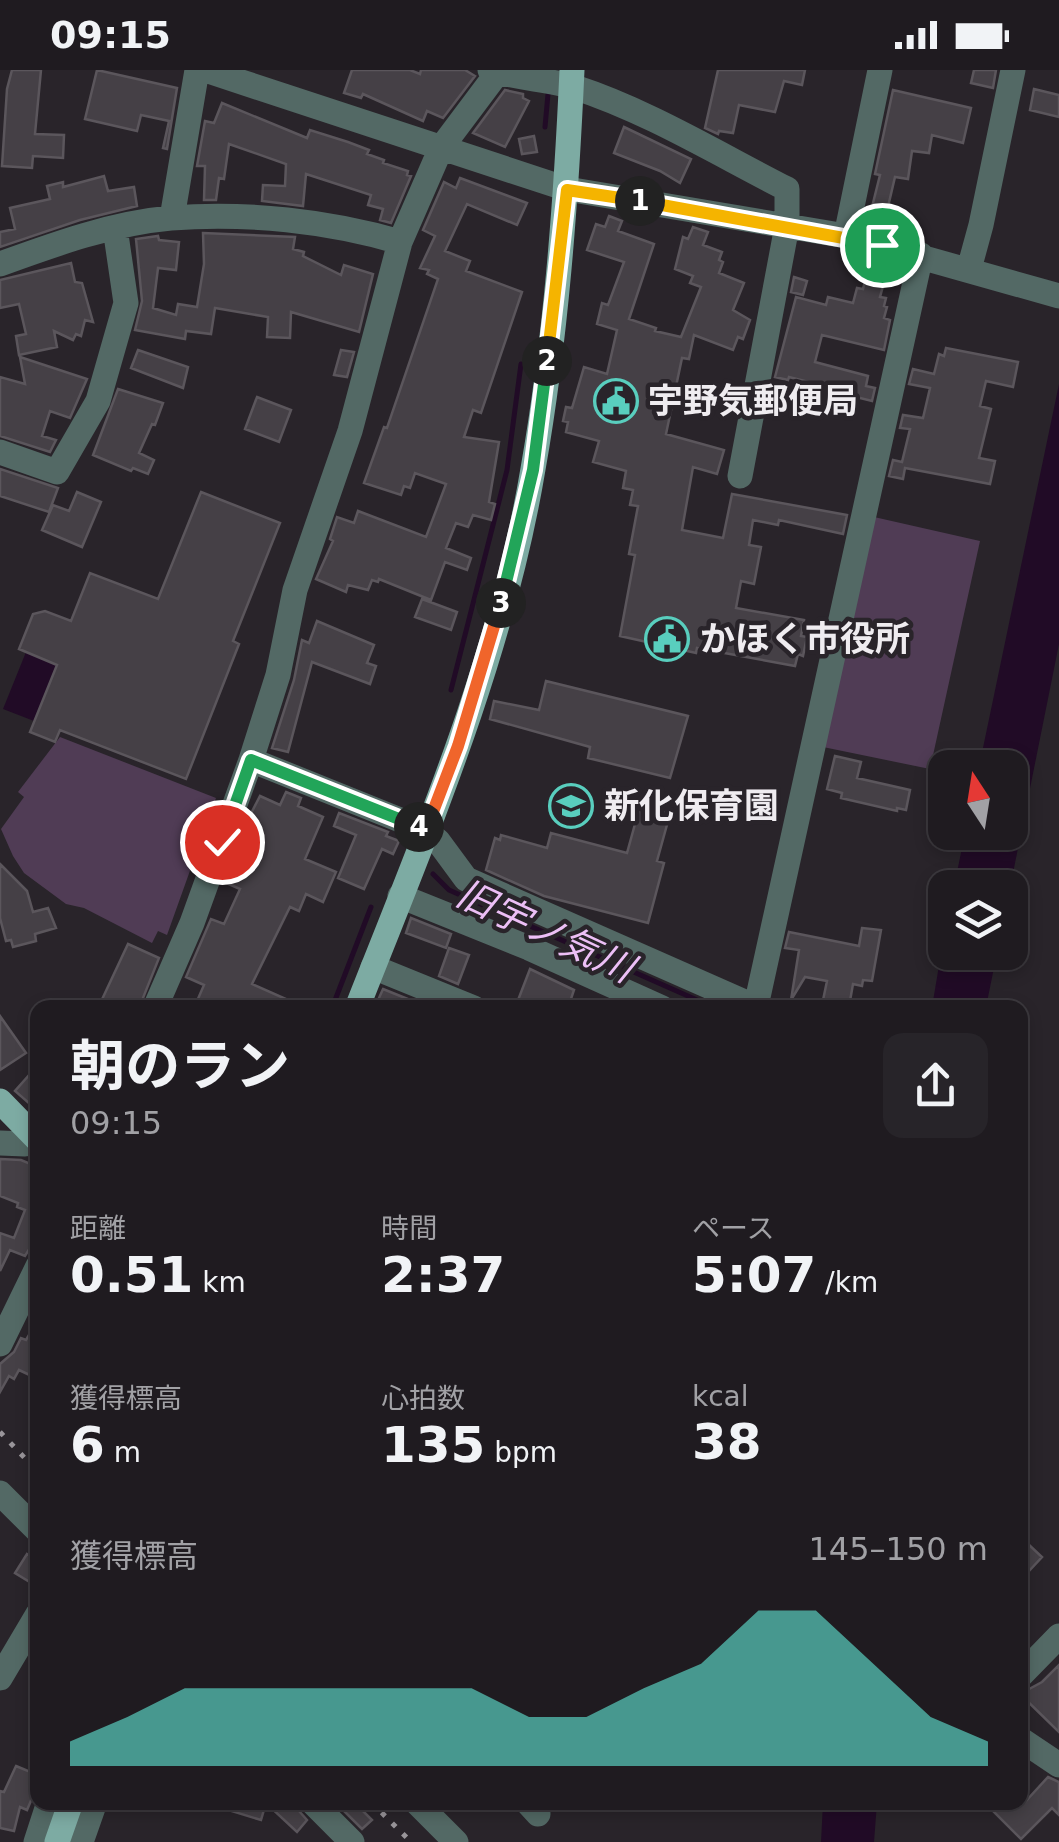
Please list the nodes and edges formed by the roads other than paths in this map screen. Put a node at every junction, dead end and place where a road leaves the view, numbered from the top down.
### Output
1 (197, 70) edge
2 (205, 70) edge
3 (880, 70) edge
4 (1013, 70) edge
5 (494, 71) edge
6 (572, 78) edge
7 (441, 148) junction
8 (567, 190) junction
9 (172, 218) junction
10 (787, 226) junction
11 (115, 228) junction
12 (846, 236) junction
13 (400, 242) junction
14 (921, 255) junction
15 (0, 264) edge
16 (968, 269) junction
17 (1056, 295) edge
18 (0, 452) edge
19 (740, 476) dead end
20 (251, 760) junction
21 (426, 830) junction
22 (400, 896) junction
23 (373, 968) junction
24 (158, 1000) edge
25 (360, 1000) edge
26 (454, 1000) edge
27 (643, 1000) edge
28 (741, 1000) edge
29 (759, 1000) edge
30 (0, 1101) edge
31 (30, 1133) edge
32 (30, 1142) edge
33 (0, 1144) edge
34 (30, 1282) edge
35 (0, 1344) edge
36 (0, 1493) edge
37 (30, 1523) edge
38 (30, 1627) edge
39 (1059, 1636) edge
40 (1028, 1668) edge
41 (0, 1678) edge
42 (1028, 1744) edge
43 (1059, 1764) edge
44 (47, 1810) edge
45 (68, 1810) edge
46 (92, 1810) edge
47 (320, 1810) edge
48 (424, 1810) edge
49 (36, 1842) edge
50 (57, 1842) edge
51 (80, 1842) edge
52 (352, 1842) edge
53 (456, 1842) edge

1 - 9 street
2 - 7 street
3 - 12 street
4 - 16 street
5 - 6 street
5 - 7 street
6 - 8 main road
6 - 10 street
7 - 8 street
7 - 13 street
8 - 10 street
8 - 21 main road
9 - 11 street
9 - 13 street
10 - 12 street
10 - 19 street
11 - 15 street
11 - 18 street
12 - 14 street
13 - 20 street
14 - 16 street
14 - 29 street
16 - 17 street
20 - 21 street
20 - 24 street
21 - 22 main road
21 - 28 street
22 - 23 main road
22 - 27 street
23 - 25 main road
23 - 26 street
30 - 31 main road
32 - 33 street
34 - 35 street
36 - 37 street
38 - 41 street
39 - 40 street
42 - 43 street
44 - 49 street
45 - 50 main road
46 - 51 street
47 - 52 street
48 - 53 street

